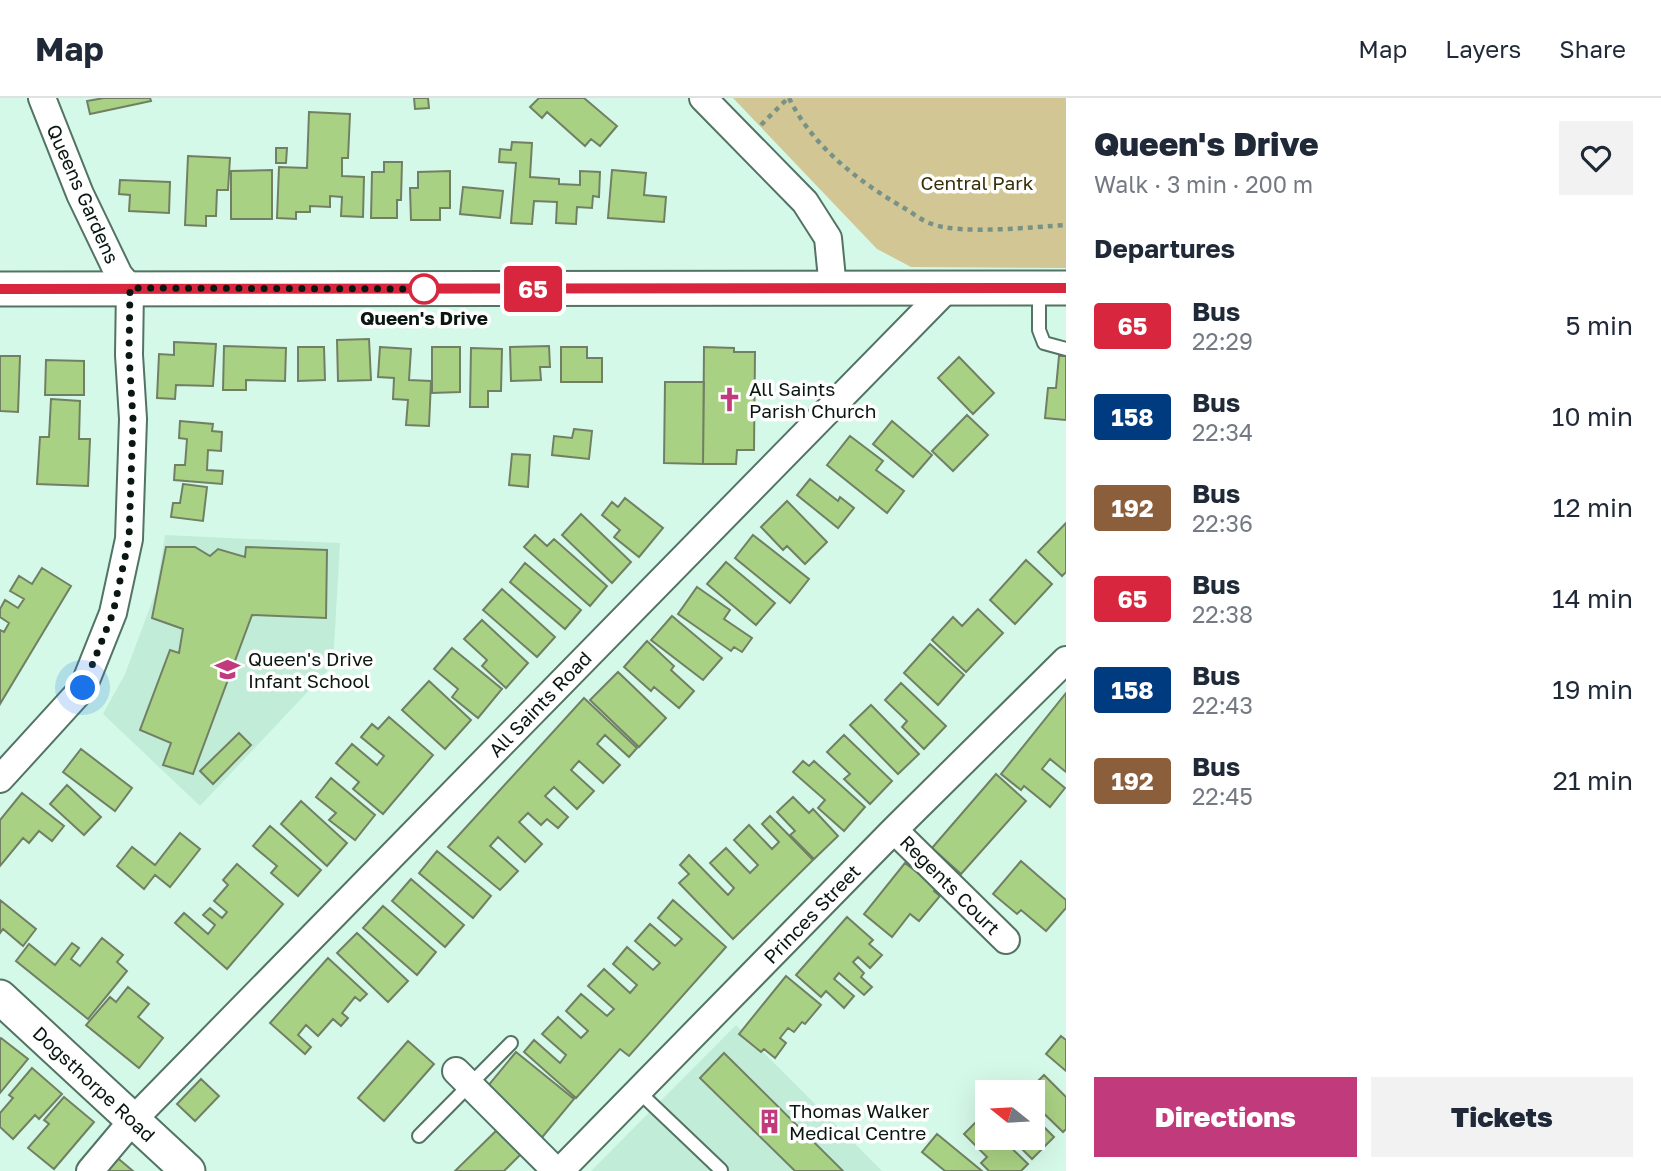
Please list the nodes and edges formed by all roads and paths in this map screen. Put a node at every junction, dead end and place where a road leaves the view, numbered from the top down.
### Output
1 (42, 98) edge
2 (703, 98) edge
3 (789, 98) edge
4 (745, 139) junction
5 (1066, 225) edge
6 (949, 286) junction
7 (130, 288) junction
8 (1052, 288) edge
9 (0, 289) edge
10 (833, 289) junction
11 (1066, 349) edge
12 (1066, 660) edge
13 (0, 779) edge
14 (894, 830) junction
15 (1006, 940) dead end
16 (0, 997) edge
17 (511, 1043) dead end
18 (463, 1078) junction
19 (638, 1091) junction
20 (132, 1121) junction
21 (419, 1136) dead end
22 (721, 1170) edge
23 (90, 1171) edge
24 (188, 1171) edge
25 (558, 1171) edge

1 - 7 street, Queens Gardens
2 - 4 street
3 - 4 path
3 - 5 path
4 - 10 street
6 - 8 street
6 - 10 street
6 - 20 street, All Saints Road
7 - 9 street
7 - 10 street
7 - 13 street
8 - 11 lane
12 - 14 street, Princes Street
14 - 15 street, Regents Court
14 - 19 street, Princes Street
16 - 20 street, Dogsthorpe Road
17 - 18 lane
18 - 21 lane
18 - 25 street
19 - 22 lane
19 - 25 street, Princes Street
20 - 23 street, All Saints Road
20 - 24 street, Dogsthorpe Road

